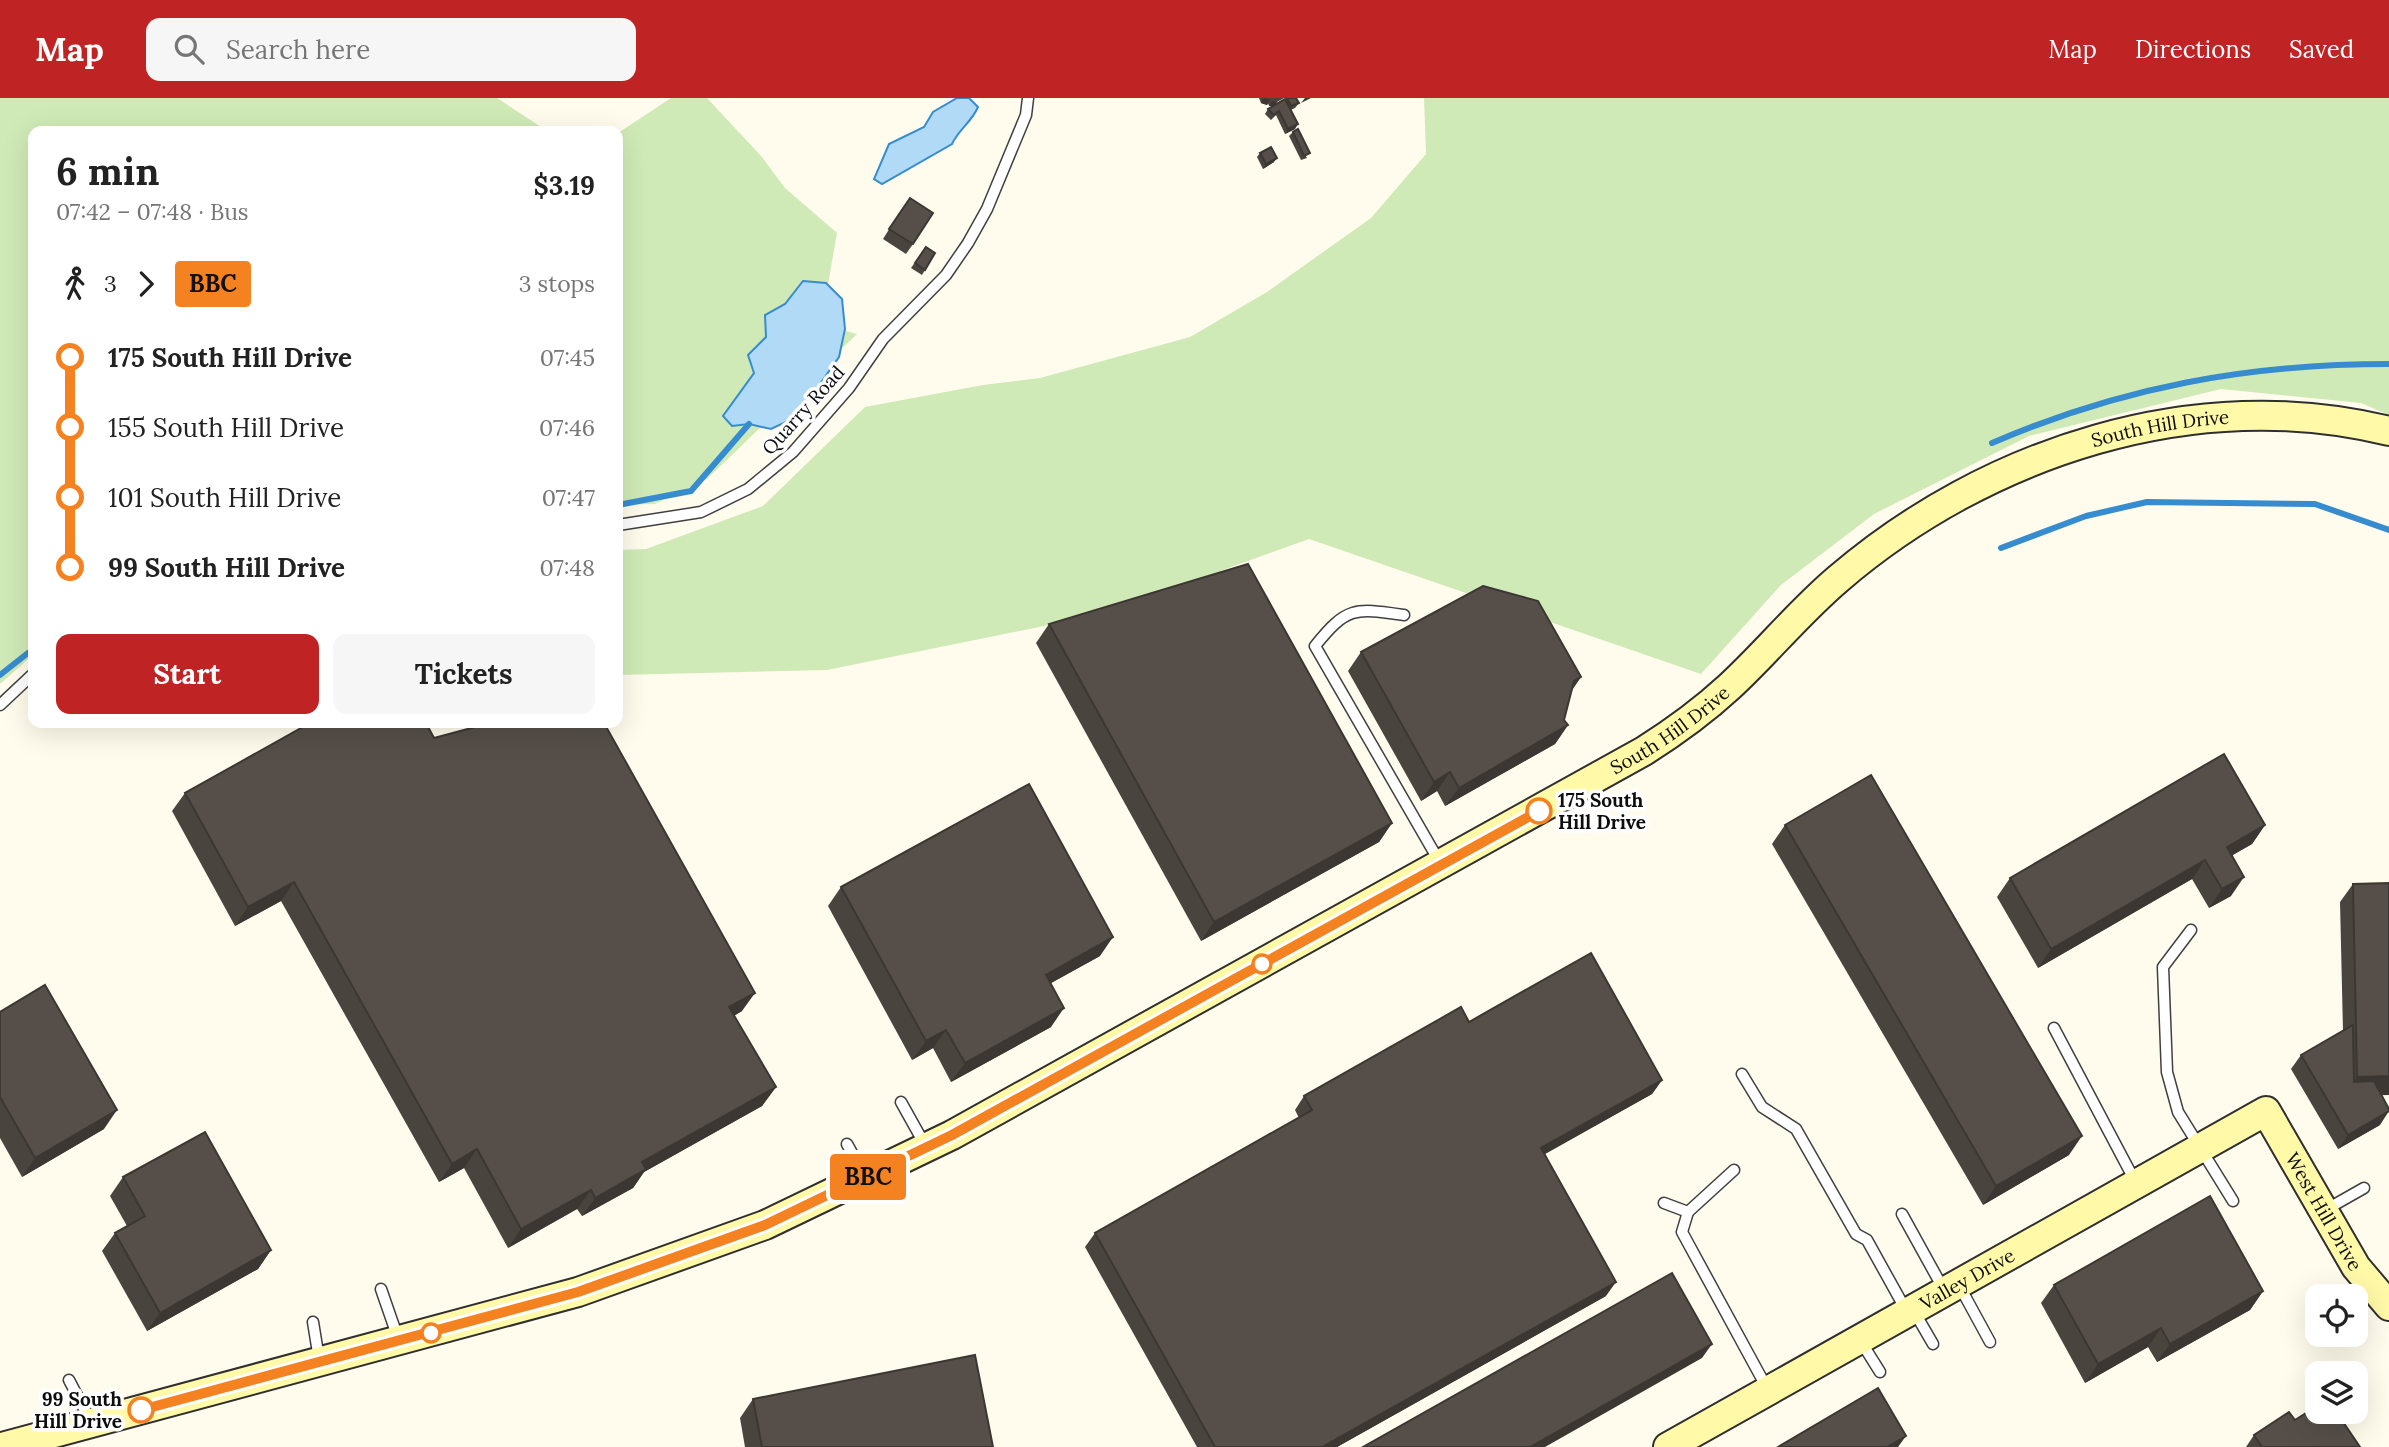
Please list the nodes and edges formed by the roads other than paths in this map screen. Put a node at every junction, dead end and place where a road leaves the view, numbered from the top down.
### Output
1 (1028, 98) edge
2 (2389, 431) edge
3 (623, 524) edge
4 (1404, 615) dead end
5 (28, 679) edge
6 (0, 705) edge
7 (1441, 865) junction
8 (2191, 930) dead end
9 (2054, 1028) dead end
10 (1742, 1074) dead end
11 (901, 1102) dead end
12 (2266, 1111) joint
13 (847, 1144) dead end
14 (928, 1148) junction
15 (2199, 1148) junction
16 (1734, 1170) dead end
17 (866, 1178) junction
18 (2137, 1183) junction
19 (2364, 1188) dead end
20 (2233, 1201) dead end
21 (1664, 1203) dead end
22 (2323, 1211) junction
23 (1688, 1212) junction
24 (1902, 1214) dead end
25 (1951, 1287) junction
26 (381, 1289) dead end
27 (2389, 1306) edge
28 (1910, 1311) junction
29 (313, 1322) dead end
30 (1860, 1339) junction
31 (400, 1342) junction
32 (1990, 1342) dead end
33 (1933, 1344) dead end
34 (320, 1363) junction
35 (1880, 1372) dead end
36 (69, 1380) dead end
37 (1768, 1391) junction
38 (91, 1422) junction
39 (2, 1447) edge
40 (1668, 1447) edge

1 - 3 lane, Quarry Road
2 - 7 street, South Hill Drive
4 - 7 lane
5 - 6 lane
7 - 14 street, South Hill Drive
8 - 15 lane
9 - 18 lane
10 - 28 lane
11 - 14 lane
12 - 15 street, Valley Drive
12 - 22 street, West Hill Drive
13 - 17 lane
14 - 17 street, South Hill Drive
15 - 18 street, Valley Drive
15 - 20 lane
16 - 23 lane
17 - 31 street, South Hill Drive
18 - 25 street, Valley Drive
19 - 22 lane
21 - 23 lane
22 - 27 street, West Hill Drive
23 - 37 lane
24 - 25 lane
25 - 28 street, Valley Drive
25 - 32 lane
26 - 31 lane
28 - 30 street, Valley Drive
28 - 33 lane
29 - 34 lane
30 - 35 lane
30 - 37 street, Valley Drive
31 - 34 street, South Hill Drive
34 - 38 street, South Hill Drive
36 - 38 lane
37 - 40 street, Valley Drive
38 - 39 street, South Hill Drive

